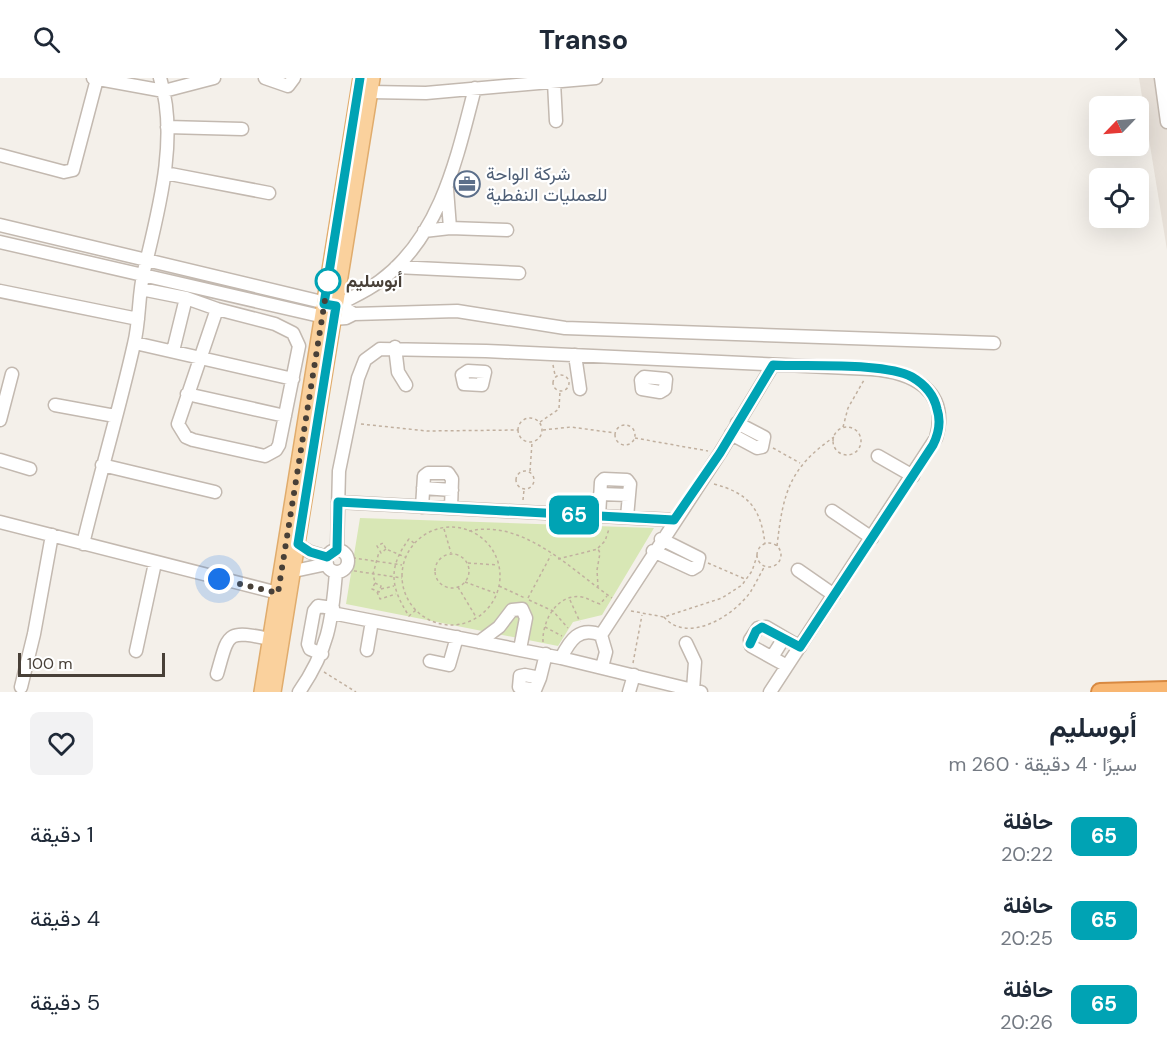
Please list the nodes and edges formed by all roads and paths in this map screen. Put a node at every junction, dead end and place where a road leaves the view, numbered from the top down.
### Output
1 (95, 78) edge
2 (160, 78) edge
3 (214, 78) edge
4 (265, 78) edge
5 (294, 78) edge
6 (360, 78) edge
7 (596, 78) edge
8 (1161, 78) edge
9 (538, 81) edge
10 (554, 82) junction
11 (371, 85) edge
12 (474, 88) junction
13 (164, 91) junction
14 (1166, 115) edge
15 (556, 121) dead end
16 (167, 127) junction
17 (242, 129) dead end
18 (0, 155) edge
19 (165, 173) junction
20 (447, 188) junction
21 (269, 193) dead end
22 (0, 225) edge
23 (450, 228) junction
24 (507, 230) dead end
25 (424, 231) junction
26 (0, 242) edge
27 (148, 258) junction
28 (396, 267) junction
29 (143, 273) junction
30 (519, 273) dead end
31 (141, 289) junction
32 (0, 291) edge
33 (186, 298) junction
34 (217, 309) junction
35 (329, 312) junction
36 (138, 319) junction
37 (135, 343) junction
38 (994, 343) dead end
39 (395, 347) junction
40 (173, 351) junction
41 (486, 351) junction
42 (574, 355) junction
43 (202, 357) junction
44 (667, 360) junction
45 (773, 365) junction
46 (872, 369) junction
47 (485, 372) dead end
48 (12, 374) dead end
49 (292, 379) junction
50 (666, 379) dead end
51 (406, 386) dead end
52 (580, 389) dead end
53 (560, 391) junction
54 (187, 394) junction
55 (55, 405) dead end
56 (115, 416) junction
57 (285, 416) junction
58 (0, 420) edge
59 (348, 422) junction
60 (539, 422) junction
61 (843, 428) junction
62 (734, 429) junction
63 (518, 430) junction
64 (542, 430) junction
65 (615, 433) junction
66 (834, 437) junction
67 (635, 438) junction
68 (532, 442) junction
69 (764, 443) joint
70 (720, 453) junction
71 (878, 456) dead end
72 (0, 460) edge
73 (801, 464) junction
74 (102, 465) junction
75 (30, 469) dead end
76 (530, 473) junction
77 (913, 476) junction
78 (701, 480) junction
79 (215, 492) dead end
80 (338, 502) junction
81 (422, 507) junction
82 (451, 508) junction
83 (832, 511) dead end
84 (598, 516) junction
85 (612, 516) junction
86 (627, 517) junction
87 (674, 520) junction
88 (0, 522) edge
89 (444, 528) junction
90 (469, 531) junction
91 (52, 535) junction
92 (872, 538) junction
93 (662, 539) junction
94 (415, 543) junction
95 (83, 544) junction
96 (298, 544) junction
97 (765, 544) junction
98 (777, 546) junction
99 (386, 549) junction
100 (598, 549) junction
101 (653, 551) junction
102 (379, 552) junction
103 (398, 554) junction
104 (451, 554) junction
105 (551, 555) junction
106 (757, 556) junction
107 (406, 557) junction
108 (699, 558) junction
109 (556, 559) junction
110 (336, 561) junction
111 (376, 561) junction
112 (155, 563) junction
113 (467, 563) junction
114 (394, 564) junction
115 (403, 565) junction
116 (498, 565) junction
117 (765, 566) junction
118 (798, 570) dead end
119 (294, 571) junction
120 (373, 574) junction
121 (393, 577) junction
122 (402, 578) junction
123 (746, 579) junction
124 (465, 582) junction
125 (375, 584) junction
126 (498, 585) junction
127 (394, 586) junction
128 (458, 587) junction
129 (598, 588) junction
130 (381, 589) junction
131 (377, 592) junction
132 (397, 593) junction
133 (496, 593) junction
134 (284, 595) junction
135 (406, 595) junction
136 (607, 595) junction
137 (834, 595) junction
138 (399, 599) junction
139 (527, 599) junction
140 (569, 599) junction
141 (410, 603) junction
142 (620, 604) junction
143 (403, 608) junction
144 (333, 610) junction
145 (416, 610) junction
146 (553, 610) junction
147 (642, 614) junction
148 (663, 617) junction
149 (476, 618) junction
150 (372, 621) junction
151 (544, 627) junction
152 (601, 635) junction
153 (577, 636) junction
154 (457, 637) junction
155 (784, 638) junction
156 (270, 639) junction
157 (479, 642) junction
158 (686, 644) dead end
159 (800, 647) junction
160 (367, 650) dead end
161 (520, 650) junction
162 (136, 651) dead end
163 (542, 654) junction
164 (772, 657) junction
165 (561, 658) junction
166 (320, 660) junction
167 (430, 661) dead end
168 (787, 666) junction
169 (602, 667) junction
170 (216, 674) dead end
171 (630, 674) junction
172 (540, 678) dead end
173 (21, 687) dead end
174 (1167, 690) edge
175 (697, 691) edge
176 (262, 692) edge
177 (273, 692) edge
178 (298, 692) edge
179 (356, 692) edge
180 (629, 692) edge
181 (770, 692) edge
182 (1100, 692) edge

1 - 13 street
1 - 18 street
2 - 13 street
3 - 13 street
4 - 5 street
6 - 35 main road
7 - 10 street
8 - 14 street
9 - 10 street
9 - 12 street
10 - 15 street
11 - 12 street
11 - 35 main road
12 - 20 street
13 - 16 street
16 - 17 street
16 - 19 street
19 - 21 street
19 - 27 street
20 - 23 street
20 - 25 street
22 - 27 street
23 - 24 street
23 - 25 street
25 - 28 street
26 - 29 street
27 - 29 street
27 - 35 street
28 - 30 street
28 - 35 street
29 - 31 street
29 - 35 street
31 - 33 street
31 - 36 street
32 - 36 street
33 - 34 street
33 - 40 street
34 - 43 street
34 - 49 street
35 - 38 street
35 - 96 main road
35 - 134 main road
36 - 37 street
37 - 40 street
37 - 56 street
39 - 41 street
39 - 51 street
39 - 59 street
40 - 43 street
41 - 42 street
41 - 47 street
42 - 44 street
42 - 52 street
43 - 49 street
43 - 54 street
44 - 45 street
44 - 50 street
45 - 46 street
45 - 62 street
46 - 61 path
46 - 77 street
48 - 58 street
49 - 57 street
53 - 53 path
53 - 60 path
54 - 57 street
54 - 57 street
55 - 56 street
56 - 74 street
59 - 63 path
59 - 80 street
60 - 63 path
60 - 64 path
61 - 66 path
61 - 66 path
62 - 69 street
62 - 70 street
63 - 68 path
64 - 65 path
64 - 68 path
65 - 67 path
65 - 67 path
66 - 73 path
67 - 70 path
68 - 76 path
69 - 73 path
70 - 78 street
71 - 77 street
72 - 75 street
73 - 98 path
74 - 79 street
74 - 95 street
76 - 76 path
77 - 92 street
78 - 87 street
78 - 97 path
80 - 81 street
80 - 110 street
81 - 82 street
81 - 82 street
82 - 84 street
83 - 92 street
84 - 85 street
84 - 86 street
85 - 86 street
85 - 100 path
86 - 87 street
87 - 93 street
88 - 91 street
89 - 90 path
89 - 94 path
89 - 104 path
90 - 105 path
90 - 116 path
91 - 95 street
91 - 173 street
92 - 137 street
93 - 101 street
93 - 108 street
94 - 103 path
94 - 107 path
95 - 112 street
96 - 110 street
96 - 119 main road
97 - 98 path
97 - 106 path
98 - 117 path
99 - 102 path
99 - 102 path
99 - 103 path
100 - 109 path
100 - 129 path
101 - 108 street
101 - 142 street
102 - 111 path
103 - 107 path
103 - 114 path
104 - 113 path
104 - 128 path
105 - 109 path
105 - 139 path
106 - 117 path
106 - 123 path
107 - 115 path
108 - 123 path
109 - 129 path
110 - 111 path
110 - 119 street
110 - 120 path
110 - 144 street
111 - 114 path
111 - 120 path
112 - 134 street
112 - 162 street
113 - 116 path
113 - 124 path
114 - 115 path
114 - 121 path
115 - 122 path
116 - 126 path
117 - 148 path
118 - 137 street
119 - 134 main road
120 - 121 path
120 - 125 path
121 - 122 path
121 - 127 path
122 - 135 path
123 - 148 path
124 - 128 path
124 - 133 path
125 - 130 path
125 - 131 path
126 - 133 path
126 - 139 path
127 - 130 path
127 - 132 path
128 - 149 path
129 - 136 path
130 - 131 path
131 - 132 path
132 - 138 path
133 - 149 path
134 - 156 main road
134 - 177 main road
135 - 138 path
135 - 141 path
136 - 140 path
136 - 142 path
137 - 159 street
138 - 143 path
139 - 146 path
140 - 146 path
140 - 153 path
141 - 143 path
141 - 145 path
142 - 147 path
142 - 152 street
143 - 145 path
144 - 150 street
144 - 166 street
144 - 166 street
145 - 149 path
146 - 151 path
146 - 153 path
147 - 148 path
147 - 171 path
150 - 154 street
150 - 160 street
151 - 153 path
151 - 163 path
152 - 153 street
152 - 169 street
153 - 165 street
154 - 157 street
154 - 167 street
155 - 159 street
155 - 164 street
155 - 164 street
156 - 170 street
156 - 176 main road
157 - 161 street
157 - 161 street
158 - 175 street
159 - 168 street
161 - 163 street
163 - 165 street
163 - 172 street
164 - 168 street
165 - 169 street
166 - 178 street
166 - 179 path
168 - 181 street
169 - 171 street
171 - 175 street
171 - 180 street
174 - 182 highway

